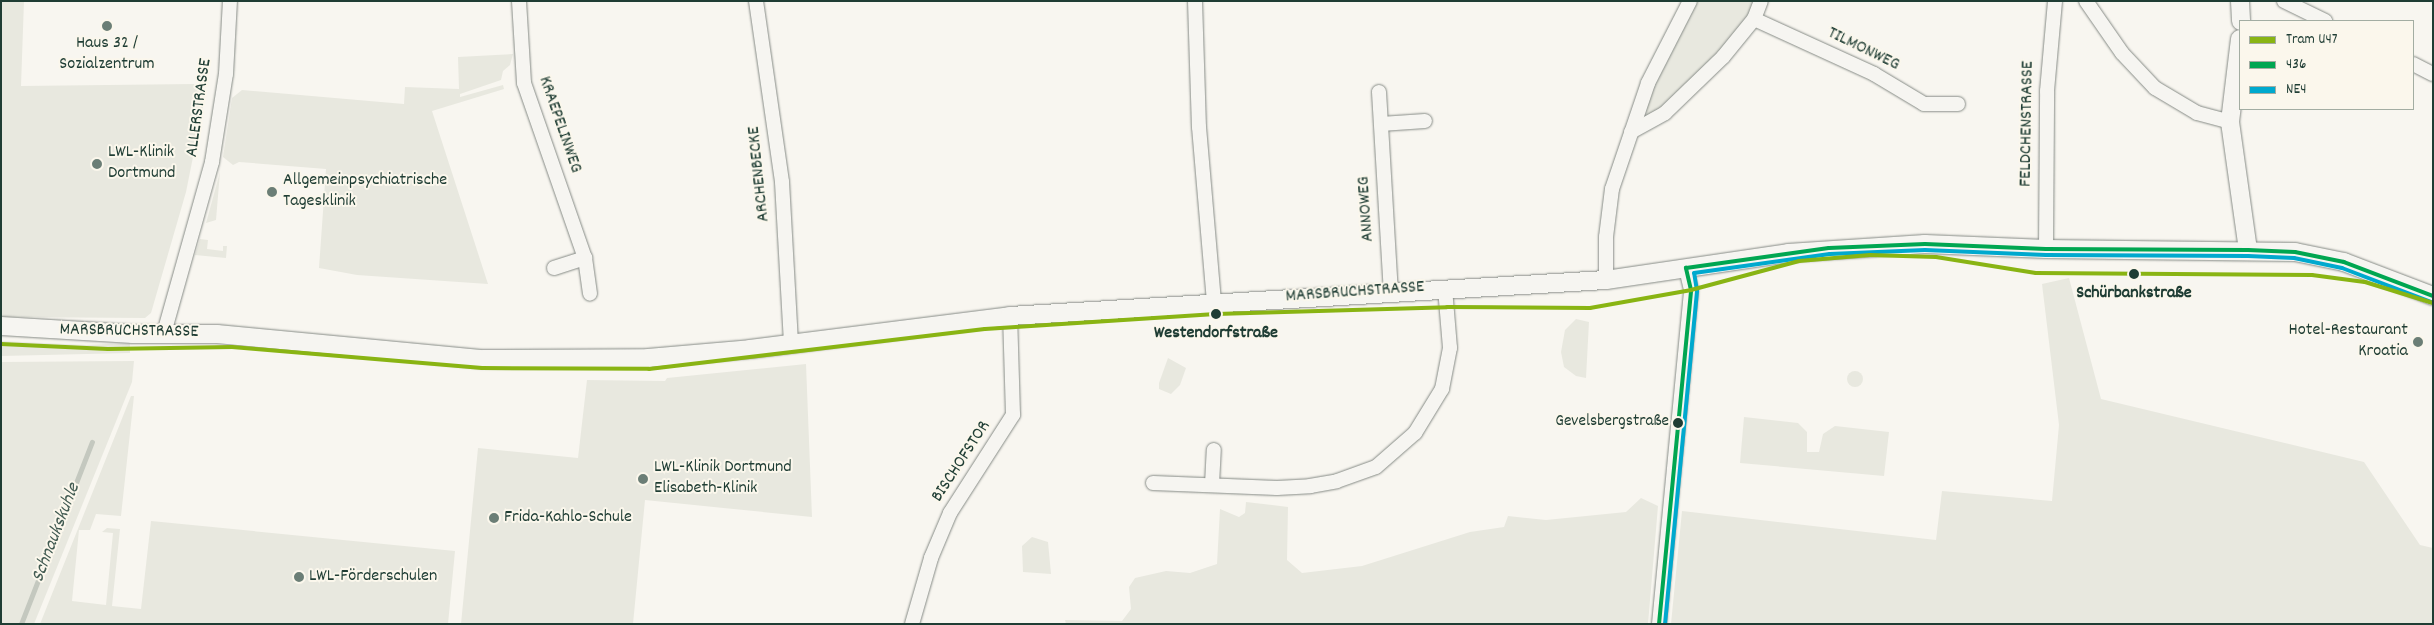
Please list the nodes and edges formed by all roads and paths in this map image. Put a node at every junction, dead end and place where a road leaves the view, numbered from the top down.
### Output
1 (230, 1) edge
2 (519, 1) edge
3 (756, 1) edge
4 (1195, 1) edge
5 (1690, 1) edge
6 (1761, 1) edge
7 (2055, 1) edge
8 (2086, 1) edge
9 (2240, 1) edge
10 (2284, 1) edge
11 (1754, 19) junction
12 (2241, 20) edge
13 (2323, 20) edge
14 (2239, 47) edge
15 (2414, 64) edge
16 (2433, 74) edge
17 (1379, 92) dead end
18 (1958, 104) dead end
19 (1425, 121) dead end
20 (2230, 122) junction
21 (1381, 124) junction
22 (1631, 132) junction
23 (2046, 249) junction
24 (2248, 250) junction
25 (584, 258) junction
26 (554, 268) dead end
27 (1686, 268) junction
28 (1606, 280) junction
29 (1445, 288) junction
30 (1391, 292) junction
31 (590, 294) dead end
32 (2433, 296) edge
33 (1214, 302) junction
34 (1010, 316) junction
35 (1, 326) edge
36 (164, 333) junction
37 (791, 343) junction
38 (1214, 450) dead end
39 (1153, 483) dead end
40 (1212, 484) junction
41 (912, 624) edge
42 (1659, 624) edge

1 - 36 street, ALLERSTRASSE
2 - 25 street, KRAEPELINWEG
3 - 37 street, ARCHENBECKE
4 - 33 street
5 - 22 street
6 - 11 street
7 - 23 street, FELDCHENSTRASSE
8 - 20 street
9 - 12 street
10 - 13 street
11 - 18 street, TILMONWEG
11 - 22 street
14 - 20 street
15 - 16 street
17 - 21 street, ANNOWEG
19 - 21 street
20 - 24 street
21 - 30 street, ANNOWEG
22 - 28 street
23 - 24 street, MARSBRUCHSTRASSE
23 - 27 street, MARSBRUCHSTRASSE
24 - 32 street, MARSBRUCHSTRASSE
25 - 26 street
25 - 31 street, KRAEPELINWEG
27 - 28 street, MARSBRUCHSTRASSE
27 - 42 street
28 - 29 street, MARSBRUCHSTRASSE
29 - 30 street, MARSBRUCHSTRASSE
29 - 40 street
30 - 33 street, MARSBRUCHSTRASSE
33 - 34 street, MARSBRUCHSTRASSE
34 - 37 street, MARSBRUCHSTRASSE
34 - 41 street, BISCHOFSTOR
35 - 36 street, MARSBRUCHSTRASSE
36 - 37 street, MARSBRUCHSTRASSE
38 - 40 street
39 - 40 street

